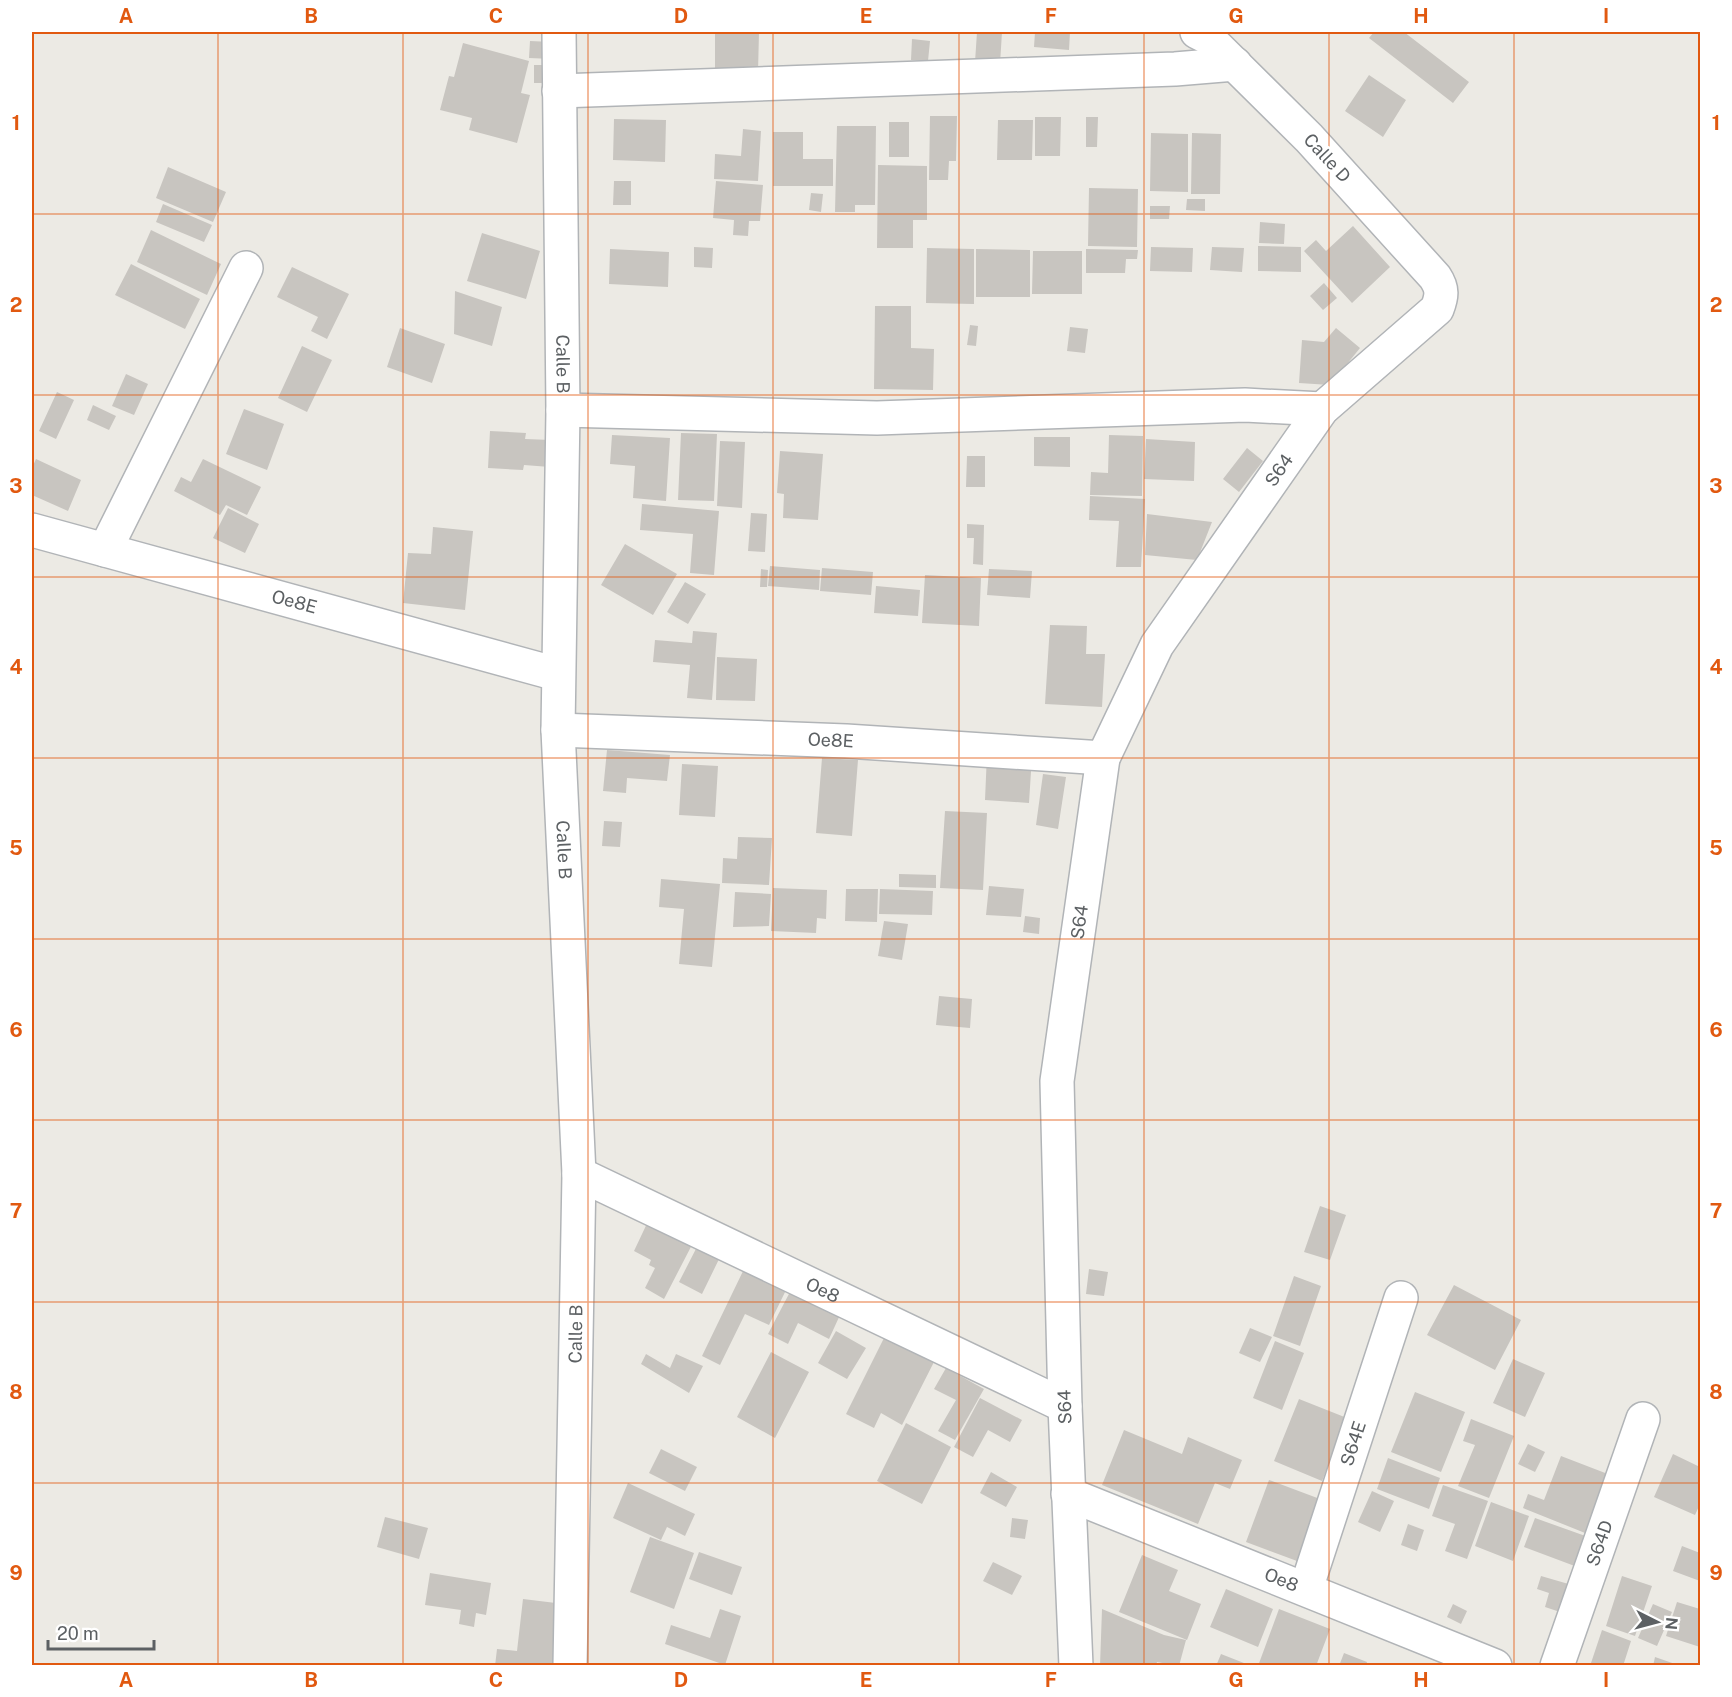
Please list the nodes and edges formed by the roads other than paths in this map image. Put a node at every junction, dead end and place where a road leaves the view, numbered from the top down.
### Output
1 (559, 32) edge
2 (1197, 32) edge
3 (1235, 64) junction
4 (559, 91) junction
5 (246, 268) dead end
6 (1442, 297) joint
7 (1322, 409) junction
8 (563, 410) junction
9 (32, 530) edge
10 (105, 550) junction
11 (557, 674) junction
12 (558, 730) junction
13 (1103, 758) junction
14 (579, 1174) junction
15 (1401, 1298) dead end
16 (1065, 1406) junction
17 (1643, 1419) dead end
18 (1068, 1494) junction
19 (1306, 1589) junction
20 (570, 1665) edge
21 (1076, 1665) edge
22 (1495, 1665) edge
23 (1557, 1665) edge

1 - 4 street, Calle B
2 - 3 street, Calle D
3 - 4 street
3 - 6 street, Calle D
4 - 8 street, Calle B
5 - 10 street
6 - 7 street, S64
7 - 8 street
7 - 13 street, S64
8 - 11 street, Calle B
9 - 10 street, Oe8E
10 - 11 street, Oe8E
11 - 12 street, Calle B
12 - 13 street, Oe8E
12 - 14 street, Calle B
13 - 16 street, S64
14 - 16 street, Oe8
14 - 20 street, Calle B
15 - 19 street, S64E
16 - 18 street, S64
17 - 23 street, S64D
18 - 19 street, Oe8
18 - 21 street, S64
19 - 22 street, Oe8

